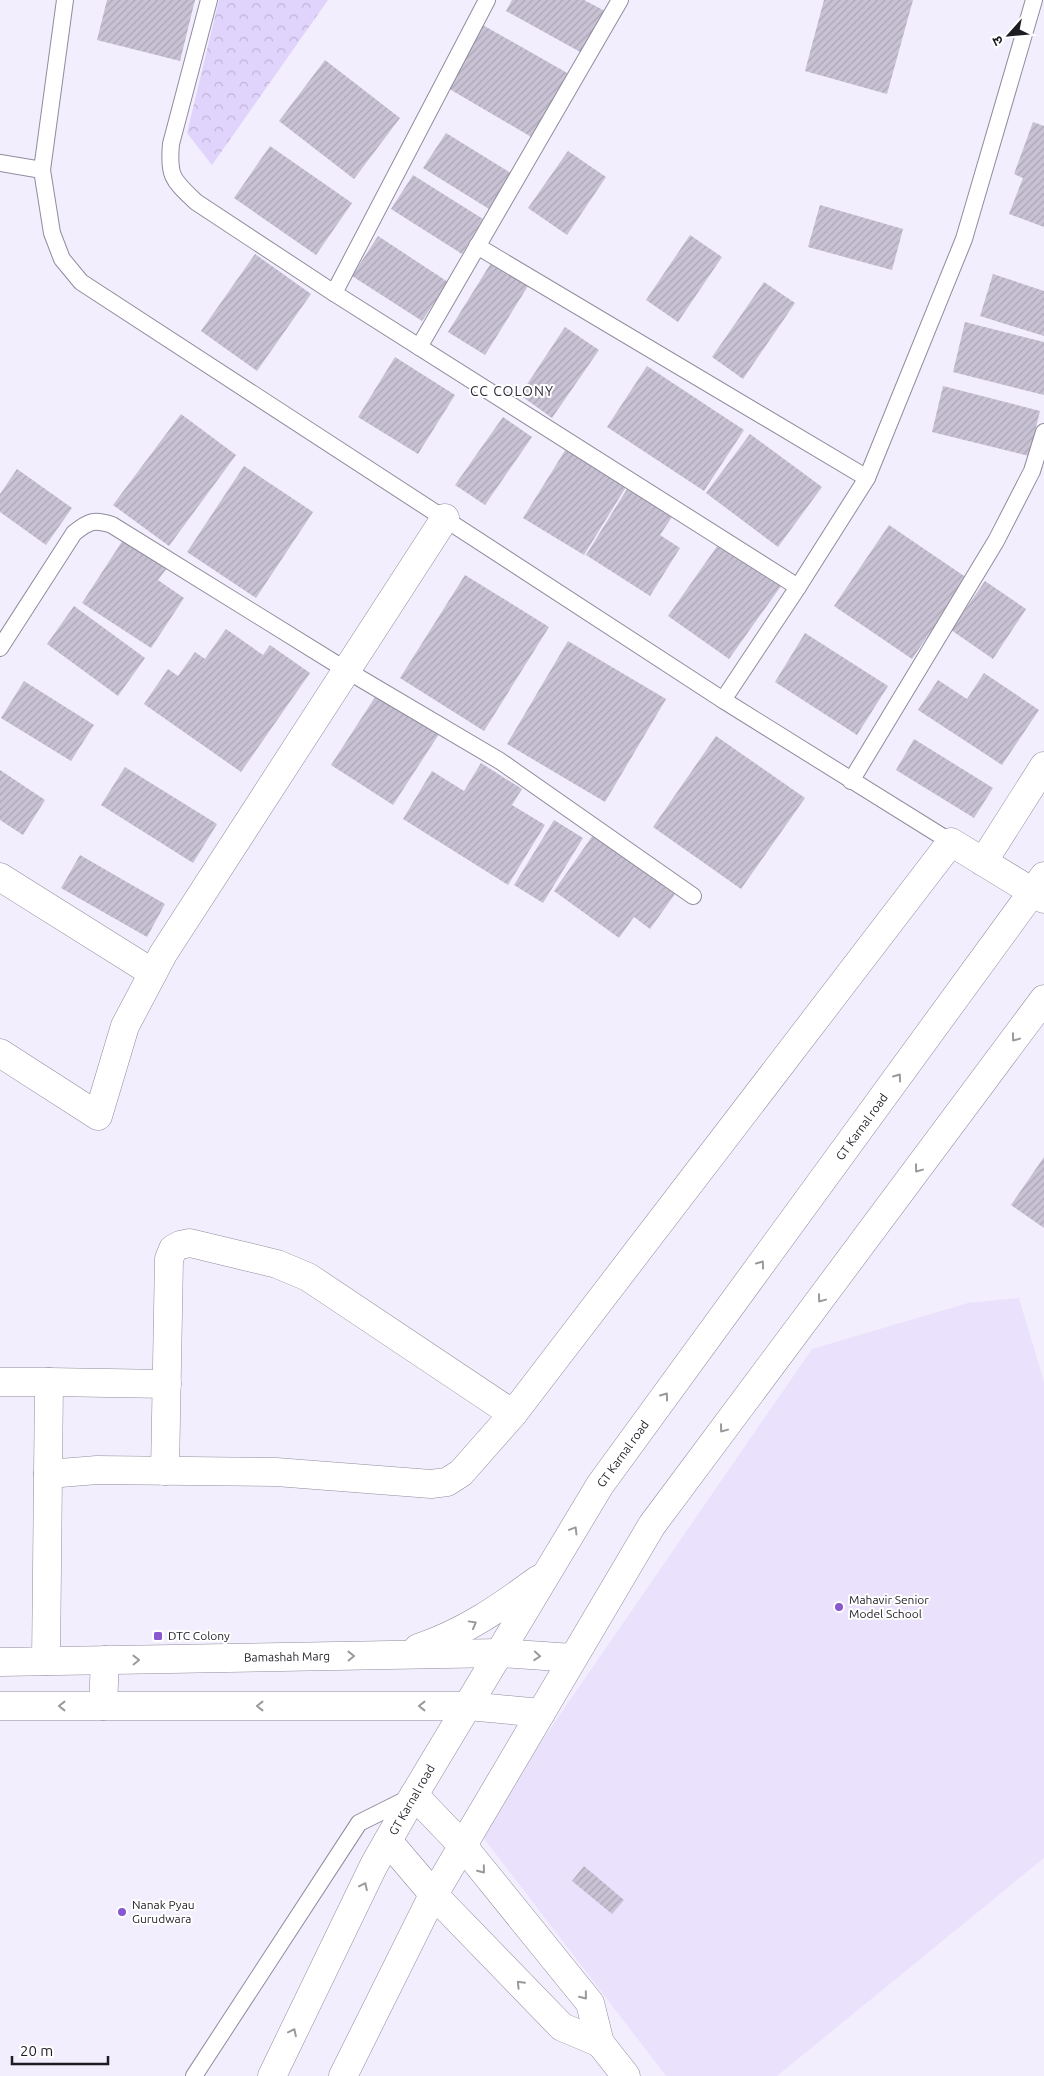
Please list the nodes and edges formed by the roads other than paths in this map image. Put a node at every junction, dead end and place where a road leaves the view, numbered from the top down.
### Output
1 (65, 0) edge
2 (209, 0) edge
3 (487, 0) edge
4 (620, 0) edge
5 (1034, 0) edge
6 (0, 163) edge
7 (42, 170) junction
8 (477, 246) junction
9 (334, 293) junction
10 (419, 347) junction
11 (1044, 432) edge
12 (867, 478) junction
13 (445, 518) junction
14 (798, 587) junction
15 (0, 648) edge
16 (346, 670) junction
17 (723, 700) junction
18 (1044, 766) edge
19 (852, 781) junction
20 (951, 842) junction
21 (983, 862) junction
22 (0, 877) edge
23 (1040, 889) edge
24 (692, 896) dead end
25 (153, 973) junction
26 (1044, 999) edge
27 (0, 1053) edge
28 (0, 1382) edge
29 (49, 1382) junction
30 (167, 1384) junction
31 (512, 1414) junction
32 (166, 1471) junction
33 (48, 1474) junction
34 (549, 1572) junction
35 (500, 1653) junction
36 (396, 1655) junction
37 (573, 1658) junction
38 (105, 1660) junction
39 (46, 1661) junction
40 (0, 1662) edge
41 (0, 1706) edge
42 (103, 1706) junction
43 (468, 1706) junction
44 (540, 1713) junction
45 (414, 1795) junction
46 (388, 1841) junction
47 (463, 1846) junction
48 (434, 1895) junction
49 (600, 2043) junction
50 (194, 2076) edge
51 (272, 2076) edge
52 (343, 2076) edge
53 (626, 2076) edge

1 - 7 lane
2 - 9 lane
3 - 9 lane
4 - 8 lane
5 - 12 lane
6 - 7 lane
7 - 13 lane
8 - 10 lane
8 - 12 lane
9 - 10 lane
10 - 14 lane
11 - 19 lane
12 - 14 lane
13 - 16 street
13 - 17 lane
14 - 17 lane
15 - 16 lane
16 - 24 lane
16 - 25 street
17 - 19 lane
18 - 21 street
19 - 20 lane
20 - 21 street
20 - 31 street
21 - 23 street
22 - 25 street
34 -> 23 street, GT Karnal road
25 - 27 street
26 -> 37 street
28 - 29 street
29 - 30 street
29 - 33 street
30 - 31 street
30 - 32 street
31 - 32 street
32 - 33 street
33 - 39 street
34 - 35 street, GT Karnal road
36 -> 34 street
35 - 36 street, Bamashah Marg
35 -> 37 street, Bamashah Marg
35 - 43 street, GT Karnal road
38 -> 36 street, Bamashah Marg
37 - 44 street
38 - 39 street, Bamashah Marg
38 - 42 street
39 - 40 street, Bamashah Marg
42 -> 41 street
43 -> 42 street
43 - 44 street
43 - 45 street, GT Karnal road
44 - 47 street
45 - 46 street, GT Karnal road
45 - 47 street
45 - 50 lane
46 - 48 street
51 -> 46 street, GT Karnal road
47 - 48 street
47 -> 49 street
49 -> 48 street
48 - 52 street
49 - 53 street

